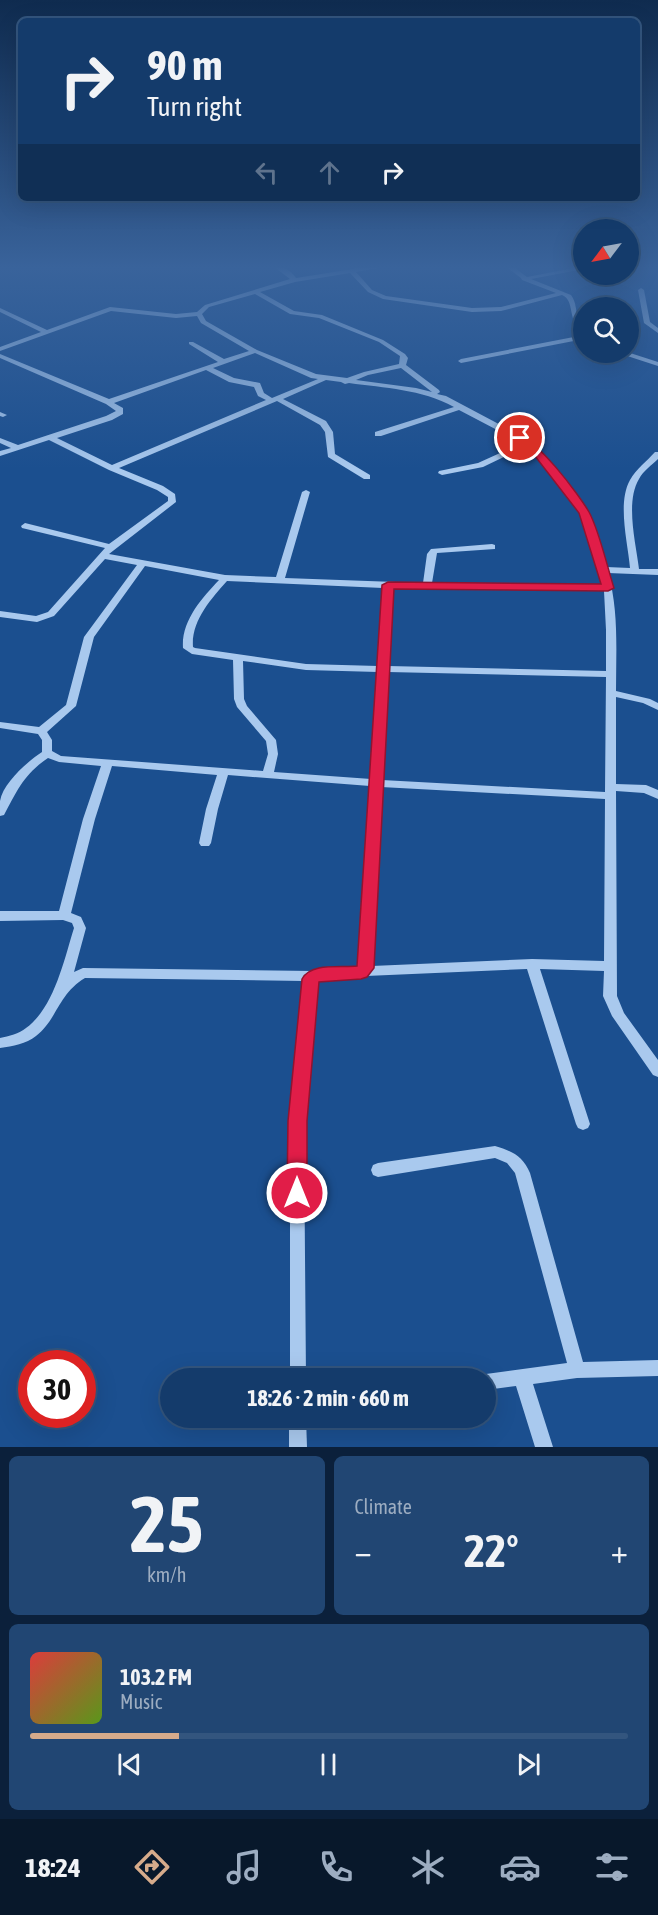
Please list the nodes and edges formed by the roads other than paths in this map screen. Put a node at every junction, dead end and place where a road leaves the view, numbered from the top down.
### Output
1 (43, 334) edge
2 (222, 334) edge
3 (363, 334) edge
4 (573, 339) edge
5 (191, 343) dead end
6 (0, 350) edge
7 (255, 351) junction
8 (0, 356) edge
9 (639, 358) edge
10 (224, 362) junction
11 (461, 362) dead end
12 (658, 364) edge
13 (402, 366) junction
14 (207, 368) junction
15 (323, 379) junction
16 (345, 382) junction
17 (443, 398) junction
18 (274, 399) junction
19 (109, 402) junction
20 (460, 406) junction
21 (378, 434) dead end
22 (51, 438) junction
23 (0, 440) edge
24 (528, 443) junction
25 (18, 448) junction
26 (0, 454) edge
27 (658, 454) edge
28 (112, 468) junction
29 (442, 473) dead end
30 (367, 477) dead end
31 (306, 492) dead end
32 (25, 526) dead end
33 (111, 547) junction
34 (492, 547) dead end
35 (104, 556) junction
36 (143, 563) junction
37 (604, 570) junction
38 (635, 571) junction
39 (658, 572) edge
40 (225, 578) junction
41 (280, 580) junction
42 (388, 585) junction
43 (427, 585) junction
44 (608, 588) junction
45 (0, 614) edge
46 (238, 660) junction
47 (383, 667) junction
48 (611, 674) junction
49 (612, 693) junction
50 (658, 707) edge
51 (0, 725) edge
52 (41, 731) junction
53 (47, 753) junction
54 (108, 762) junction
55 (224, 771) junction
56 (268, 775) junction
57 (376, 783) junction
58 (610, 791) junction
59 (658, 795) edge
60 (0, 812) edge
61 (205, 843) dead end
62 (64, 915) junction
63 (0, 916) edge
64 (532, 964) junction
65 (609, 966) junction
66 (364, 971) junction
67 (312, 976) junction
68 (63, 987) junction
69 (0, 1043) edge
70 (658, 1071) edge
71 (583, 1124) dead end
72 (378, 1170) dead end
73 (298, 1368) edge
74 (658, 1368) edge
75 (577, 1370) junction
76 (522, 1377) junction
77 (496, 1381) edge
78 (298, 1428) edge
79 (298, 1447) edge
80 (544, 1447) edge

1 - 6 street
2 - 7 street
3 - 13 street
4 - 11 street
5 - 10 street
7 - 10 street
7 - 15 street
8 - 19 street
9 - 12 street
10 - 14 street
13 - 16 street
13 - 17 street
14 - 18 street
14 - 19 street
15 - 16 street
15 - 18 street
16 - 17 street
17 - 20 street
18 - 28 street
18 - 30 street
19 - 22 street
20 - 21 street
20 - 24 street
22 - 25 street
22 - 28 street
23 - 25 street
24 - 29 street
24 - 37 street
25 - 26 street
27 - 38 street
28 - 33 street
31 - 41 street
32 - 33 street
33 - 35 street
34 - 43 street
35 - 36 street
35 - 45 street
36 - 40 street
36 - 52 street
37 - 38 street
37 - 44 street
38 - 39 street
40 - 41 street
40 - 46 street
41 - 42 street
42 - 43 street
42 - 47 street
43 - 44 street
44 - 48 street
46 - 47 street
46 - 56 street
47 - 48 street
47 - 57 street
48 - 49 street
49 - 50 street
49 - 58 street
51 - 52 street
52 - 53 street
53 - 54 street
53 - 60 street
54 - 55 street
54 - 62 street
55 - 56 street
55 - 61 street
56 - 57 street
57 - 58 street
57 - 66 street
58 - 59 street
58 - 65 street
62 - 63 street
62 - 68 street
64 - 65 street
64 - 66 street
64 - 71 street
65 - 70 street
66 - 67 street
67 - 68 street
67 - 73 street
68 - 69 street
72 - 75 street
74 - 75 street
75 - 76 street
76 - 77 street
76 - 80 street
78 - 79 street

